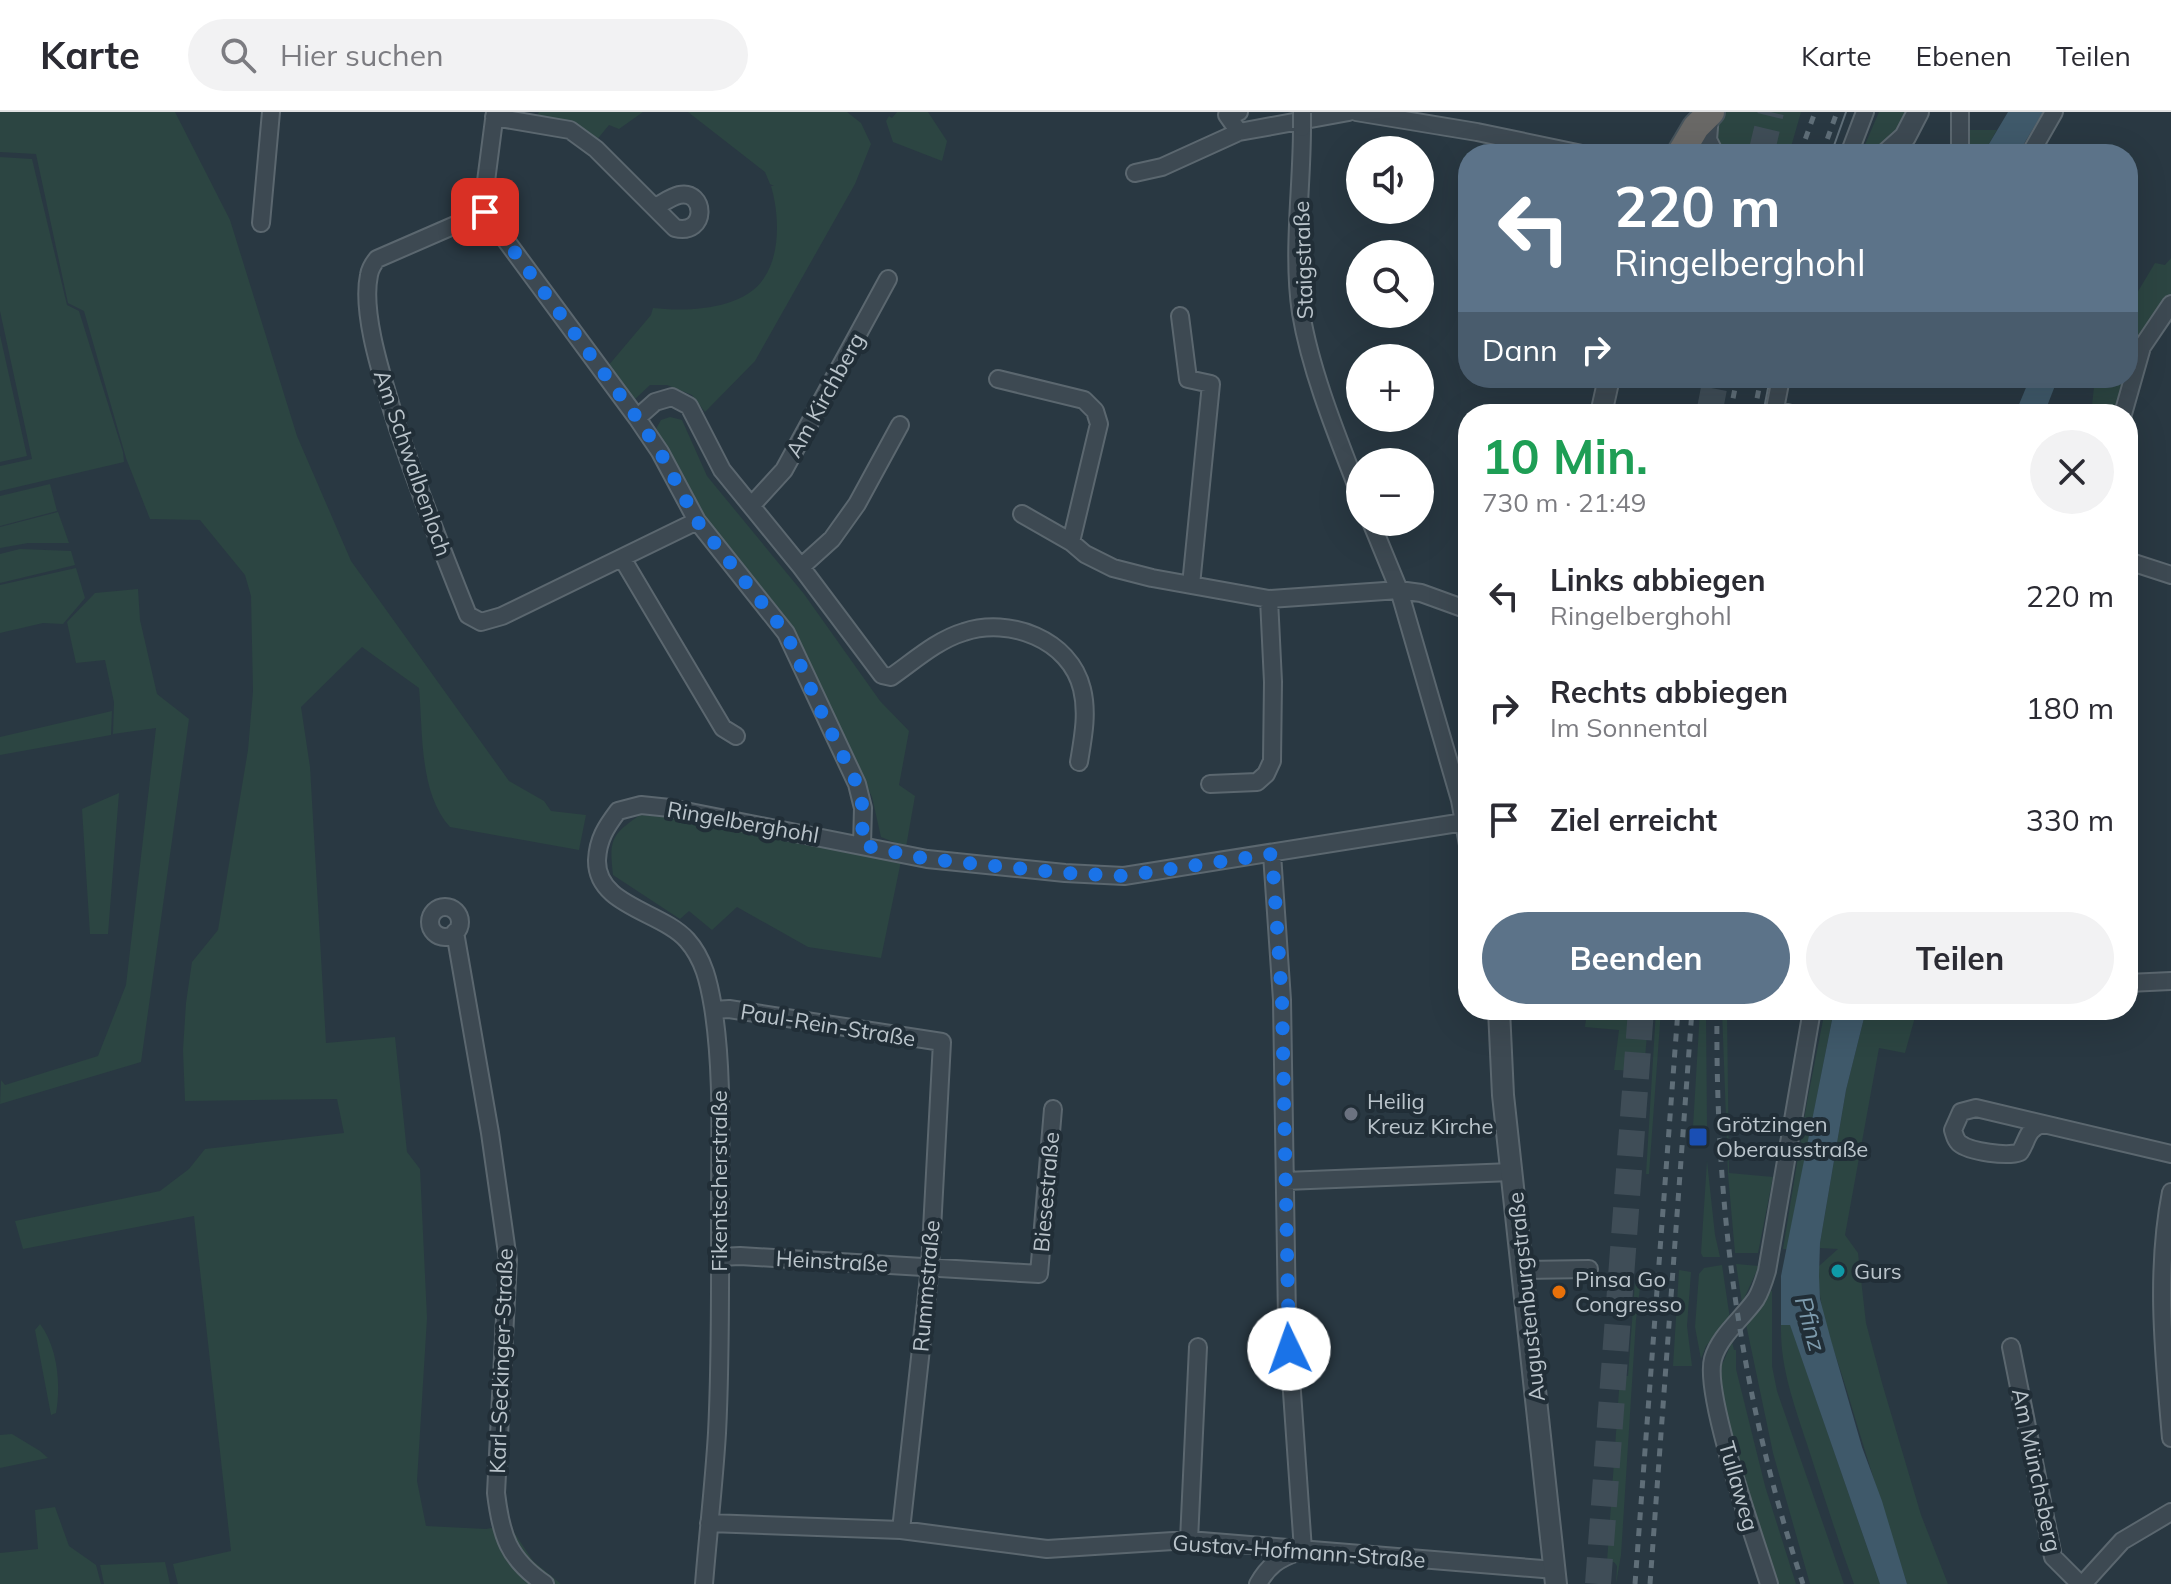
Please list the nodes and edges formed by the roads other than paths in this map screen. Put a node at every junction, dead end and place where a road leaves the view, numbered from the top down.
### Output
1 (271, 112) edge
2 (1349, 112) edge
3 (1356, 112) edge
4 (1865, 112) edge
5 (1918, 112) edge
6 (1960, 112) edge
7 (2054, 112) edge
8 (1230, 113) edge
9 (1703, 113) edge
10 (494, 114) edge
11 (1302, 118) edge
12 (1239, 132) junction
13 (1534, 144) edge
14 (1673, 144) edge
15 (1686, 144) edge
16 (1708, 144) edge
17 (1853, 144) edge
18 (1897, 144) edge
19 (1960, 144) edge
20 (2036, 144) edge
21 (1135, 173) dead end
22 (655, 207) dead end
23 (485, 212) junction
24 (261, 223) dead end
25 (888, 279) dead end
26 (2171, 304) edge
27 (1180, 316) dead end
28 (2138, 361) edge
29 (998, 379) dead end
30 (637, 418) junction
31 (900, 425) dead end
32 (1346, 455) edge
33 (752, 505) junction
34 (1022, 514) dead end
35 (697, 521) junction
36 (1377, 536) edge
37 (1071, 542) junction
38 (622, 558) junction
39 (2138, 564) edge
40 (801, 567) junction
41 (2171, 575) edge
42 (1191, 585) junction
43 (1399, 590) junction
44 (1269, 599) junction
45 (1458, 606) edge
46 (736, 736) dead end
47 (1079, 762) dead end
48 (1210, 784) dead end
49 (1458, 801) edge
50 (1458, 823) edge
51 (602, 832) joint
52 (862, 845) junction
53 (1272, 854) junction
54 (455, 932) dead end
55 (2171, 981) edge
56 (2138, 983) edge
57 (714, 1010) junction
58 (1499, 1020) edge
59 (1810, 1020) edge
60 (942, 1042) joint
61 (1053, 1109) dead end
62 (2042, 1124) junction
63 (2171, 1154) edge
64 (1512, 1172) junction
65 (1285, 1181) junction
66 (2171, 1192) edge
67 (720, 1257) junction
68 (930, 1267) junction
69 (1589, 1269) dead end
70 (1523, 1270) junction
71 (1039, 1274) joint
72 (1198, 1347) dead end
73 (2011, 1347) dead end
74 (2168, 1381) edge
75 (2171, 1438) edge
76 (2171, 1512) edge
77 (709, 1523) junction
78 (901, 1530) junction
79 (1189, 1540) junction
80 (1303, 1550) junction
81 (1555, 1577) edge
82 (545, 1584) edge
83 (704, 1584) edge
84 (1258, 1584) edge
85 (1769, 1584) edge
86 (2082, 1584) edge

1 - 24 street
2 - 12 street
3 - 13 street
4 - 17 street
5 - 18 street
6 - 19 street
7 - 20 street
8 - 12 street
9 - 14 highway
9 - 15 highway
9 - 16 street
10 - 22 street
10 - 23 street
11 - 32 street, Staigstraße
12 - 21 street
23 - 30 street
23 - 38 street, Am Schwalbenloch
25 - 33 street, Am Kirchberg
26 - 28 street
27 - 42 street
29 - 37 street
30 - 33 street
30 - 35 street
31 - 40 street
33 - 40 street
34 - 37 street
35 - 38 street, Am Schwalbenloch
35 - 52 street
36 - 43 street
37 - 42 street
38 - 46 street
39 - 41 street
40 - 47 street
42 - 44 street
43 - 44 street
43 - 45 street
43 - 49 street
44 - 48 street
50 - 53 street, Ringelberghohl
51 - 52 street, Ringelberghohl
51 - 57 street, Fikentscherstraße
52 - 53 street, Ringelberghohl
53 - 65 street
54 - 82 street, Karl-Seckinger-Straße
55 - 56 street
57 - 60 street, Paul-Rein-Straße
57 - 67 street, Fikentscherstraße
58 - 64 street, Augustenburgstraße
59 - 85 street, Tullaweg
60 - 68 street, Rummstraße
61 - 71 street, Biesestraße
62 - 62 street
62 - 63 street
64 - 65 street
64 - 70 street, Augustenburgstraße
65 - 80 street
66 - 74 street
67 - 68 street, Heinstraße
67 - 77 street, Fikentscherstraße
68 - 71 street, Heinstraße
68 - 78 street, Rummstraße
69 - 70 street
70 - 81 street, Augustenburgstraße
72 - 79 street
73 - 86 street, Am Münchsberg
74 - 75 street
76 - 86 street
77 - 78 street, Gustav-Hofmann-Straße
77 - 83 street, Fikentscherstraße
78 - 79 street, Gustav-Hofmann-Straße
79 - 80 street, Gustav-Hofmann-Straße
80 - 81 street, Gustav-Hofmann-Straße
80 - 84 street

